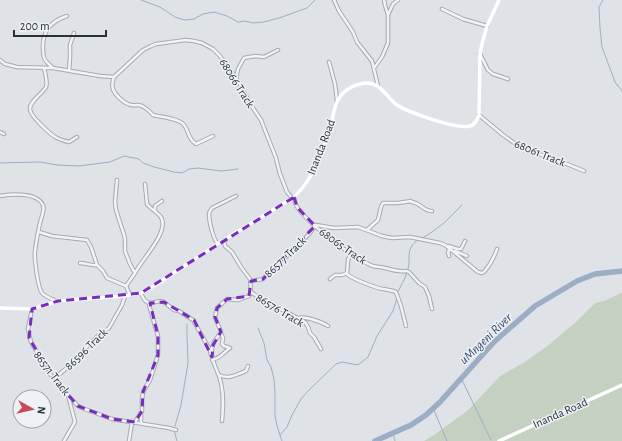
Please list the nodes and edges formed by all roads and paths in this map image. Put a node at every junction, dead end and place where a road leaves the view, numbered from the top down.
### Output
1 (334, 0) edge
2 (384, 0) edge
3 (398, 0) edge
4 (500, 0) edge
5 (442, 9) dead end
6 (388, 15) junction
7 (67, 16) dead end
8 (487, 26) junction
9 (74, 33) dead end
10 (278, 50) dead end
11 (480, 53) junction
12 (0, 60) edge
13 (329, 62) dead end
14 (44, 68) junction
15 (53, 68) junction
16 (374, 68) junction
17 (69, 71) junction
18 (114, 77) junction
19 (236, 78) junction
20 (508, 79) dead end
21 (378, 86) junction
22 (337, 101) junction
23 (479, 115) junction
24 (0, 132) edge
25 (4, 134) dead end
26 (213, 136) dead end
27 (77, 137) dead end
28 (584, 171) dead end
29 (117, 180) dead end
30 (145, 184) dead end
31 (0, 196) edge
32 (236, 196) dead end
33 (293, 197) junction
34 (162, 201) dead end
35 (156, 211) junction
36 (432, 211) dead end
37 (315, 226) junction
38 (367, 230) junction
39 (39, 232) junction
40 (224, 240) junction
41 (465, 241) dead end
42 (218, 244) junction
43 (445, 246) junction
44 (450, 249) junction
45 (497, 249) dead end
46 (351, 253) junction
47 (449, 256) dead end
48 (467, 256) dead end
49 (80, 263) dead end
50 (97, 265) junction
51 (135, 273) junction
52 (347, 273) junction
53 (330, 279) dead end
54 (251, 281) junction
55 (126, 286) junction
56 (250, 292) junction
57 (141, 293) junction
58 (132, 295) junction
59 (125, 296) junction
60 (58, 301) junction
61 (151, 303) junction
62 (0, 308) edge
63 (32, 309) junction
64 (432, 309) dead end
65 (297, 318) junction
66 (328, 326) dead end
67 (406, 326) dead end
68 (221, 333) junction
69 (321, 349) dead end
70 (212, 358) junction
71 (248, 366) dead end
72 (219, 374) junction
73 (54, 379) junction
74 (622, 385) edge
75 (68, 395) junction
76 (141, 413) junction
77 (222, 421) dead end
78 (133, 422) junction
79 (141, 423) junction
80 (176, 430) dead end
81 (64, 441) edge
82 (129, 441) edge
83 (499, 441) edge

1 - 16 street
2 - 6 street
3 - 6 street
4 - 8 street
5 - 8 street
6 - 16 street
7 - 15 street
8 - 11 street
9 - 17 street
10 - 19 street
11 - 20 street
11 - 23 street
12 - 14 street
13 - 22 street
14 - 15 street
14 - 27 street
15 - 17 street
16 - 21 street
17 - 18 street
18 - 19 street, 68066 Track
18 - 26 street
19 - 33 street, 68066 Track
21 - 22 street
21 - 23 street
22 - 33 street, Inanda Road
23 - 28 street, 68061 Track
24 - 25 street
29 - 51 street
30 - 35 street
31 - 39 street
32 - 42 street
33 - 37 street, 68065 Track
33 - 40 street, Inanda Road
34 - 35 street
35 - 51 street
36 - 38 street
37 - 38 street
37 - 46 street, 68065 Track
37 - 54 street, 86577 Track
38 - 43 street
39 - 50 street
39 - 60 street
40 - 42 street, Inanda Road
40 - 54 street
41 - 43 street
42 - 57 street, Inanda Road
43 - 44 street
44 - 45 street
44 - 47 street
44 - 48 street
46 - 52 street
46 - 64 street, 68065 Track
49 - 50 street
50 - 55 street
51 - 55 street
52 - 53 street
52 - 67 street
54 - 56 street
55 - 58 street
56 - 65 street, 86576 Track
56 - 68 street
57 - 58 street, Inanda Road
57 - 61 street
58 - 59 street, Inanda Road
59 - 60 street, Inanda Road
59 - 73 street, 86596 Track
60 - 63 street, Inanda Road
61 - 70 street
61 - 76 street
62 - 63 street, Inanda Road
63 - 73 street, 86571 Track
65 - 66 street
65 - 69 street, 86576 Track
68 - 70 street
68 - 70 street
70 - 72 street
71 - 72 street
72 - 77 street
73 - 75 street, 86571 Track
74 - 83 street, Inanda Road
75 - 78 street, 86571 Track
75 - 81 street
76 - 78 street
76 - 79 street
78 - 79 street, 86571 Track
78 - 82 street
79 - 80 street, 86571 Track

